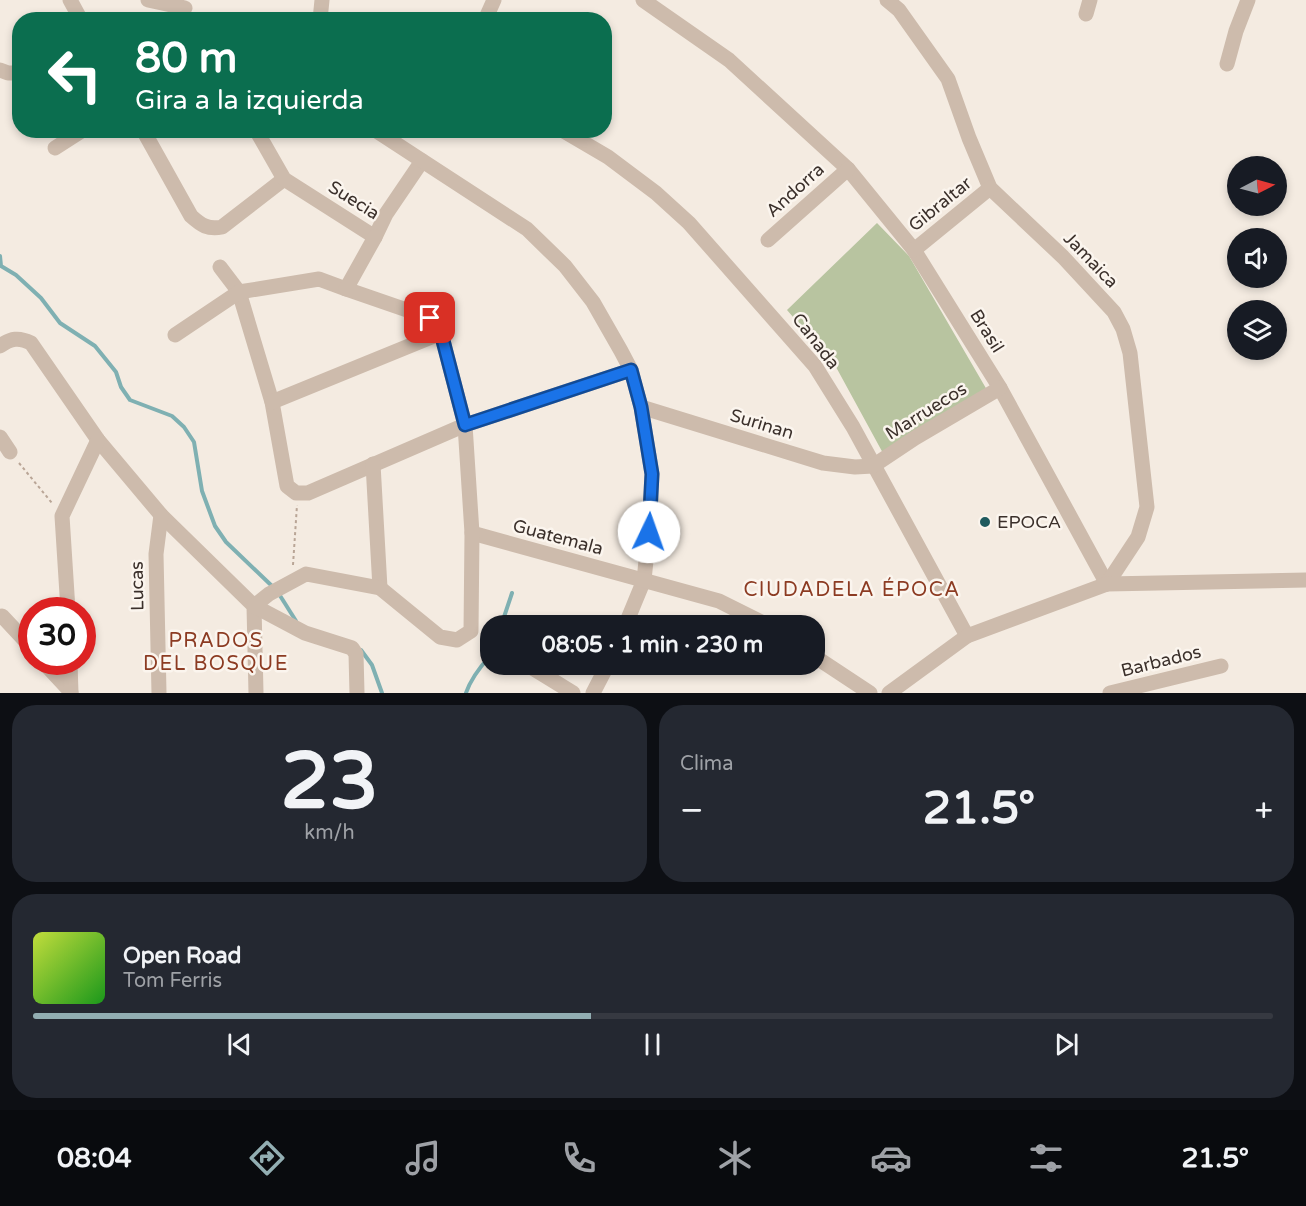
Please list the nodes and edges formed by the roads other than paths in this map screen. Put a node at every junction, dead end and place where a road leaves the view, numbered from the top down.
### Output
1 (148, 0) edge
2 (643, 0) edge
3 (1248, 0) edge
4 (897, 3) edge
5 (188, 9) edge
6 (1227, 64) dead end
7 (71, 138) edge
8 (147, 138) edge
9 (261, 138) edge
10 (387, 138) edge
11 (575, 138) edge
12 (55, 148) dead end
13 (422, 161) junction
14 (848, 170) junction
15 (284, 178) junction
16 (990, 188) junction
17 (375, 237) junction
18 (768, 240) dead end
19 (914, 250) junction
20 (220, 267) dead end
21 (346, 289) junction
22 (239, 292) junction
23 (441, 333) junction
24 (175, 335) dead end
25 (0, 346) edge
26 (631, 370) junction
27 (1000, 388) junction
28 (272, 402) junction
29 (641, 407) junction
30 (465, 425) junction
31 (0, 437) edge
32 (98, 440) junction
33 (10, 452) road end
34 (373, 464) junction
35 (873, 466) junction
36 (161, 514) junction
37 (472, 533) junction
38 (644, 580) junction
39 (1306, 580) edge
40 (1107, 584) junction
41 (380, 588) junction
42 (67, 597) edge
43 (254, 606) junction
44 (630, 615) edge
45 (748, 615) edge
46 (2, 616) dead end
47 (18, 633) edge
48 (968, 636) junction
49 (825, 663) edge
50 (1221, 666) dead end
51 (56, 675) edge
52 (70, 675) edge
53 (544, 675) edge
54 (602, 675) edge
55 (71, 692) edge
56 (159, 693) edge
57 (256, 693) edge
58 (357, 693) edge
59 (573, 693) edge
60 (593, 693) edge
61 (870, 693) edge
62 (889, 693) edge
63 (1110, 693) edge

1 - 5 street
2 - 14 street, Brasil
3 - 6 street
4 - 16 street, Jamaica
7 - 12 street
8 - 15 street
9 - 15 street, Suecia
10 - 13 street
11 - 35 street, Canada
13 - 17 street, Suecia
13 - 26 street
14 - 18 street, Andorra
14 - 19 street, Brasil
15 - 17 street, Suecia
16 - 19 street, Gibraltar
16 - 40 street, Jamaica
17 - 21 street
19 - 27 street, Brasil
20 - 22 street
21 - 22 street
21 - 23 street
22 - 24 street
22 - 28 street
23 - 28 street
23 - 30 street
25 - 32 street
26 - 29 street
26 - 30 street
27 - 35 street, Marruecos
27 - 40 street, Brasil
28 - 34 street
29 - 35 street, Surinan
29 - 38 street
30 - 34 street
30 - 37 street
31 - 33 street
32 - 36 street
32 - 42 street
34 - 41 street
35 - 48 street, Canada
36 - 43 street
36 - 56 street, Lucas
37 - 38 street, Guatemala
37 - 41 street
38 - 44 street
38 - 45 street, Guatemala
39 - 40 street
40 - 48 street
41 - 43 street
43 - 57 street
43 - 58 street
46 - 47 street
48 - 62 street
49 - 61 street
50 - 63 street, Barbados
51 - 55 street
52 - 55 street
53 - 59 street
54 - 60 street

